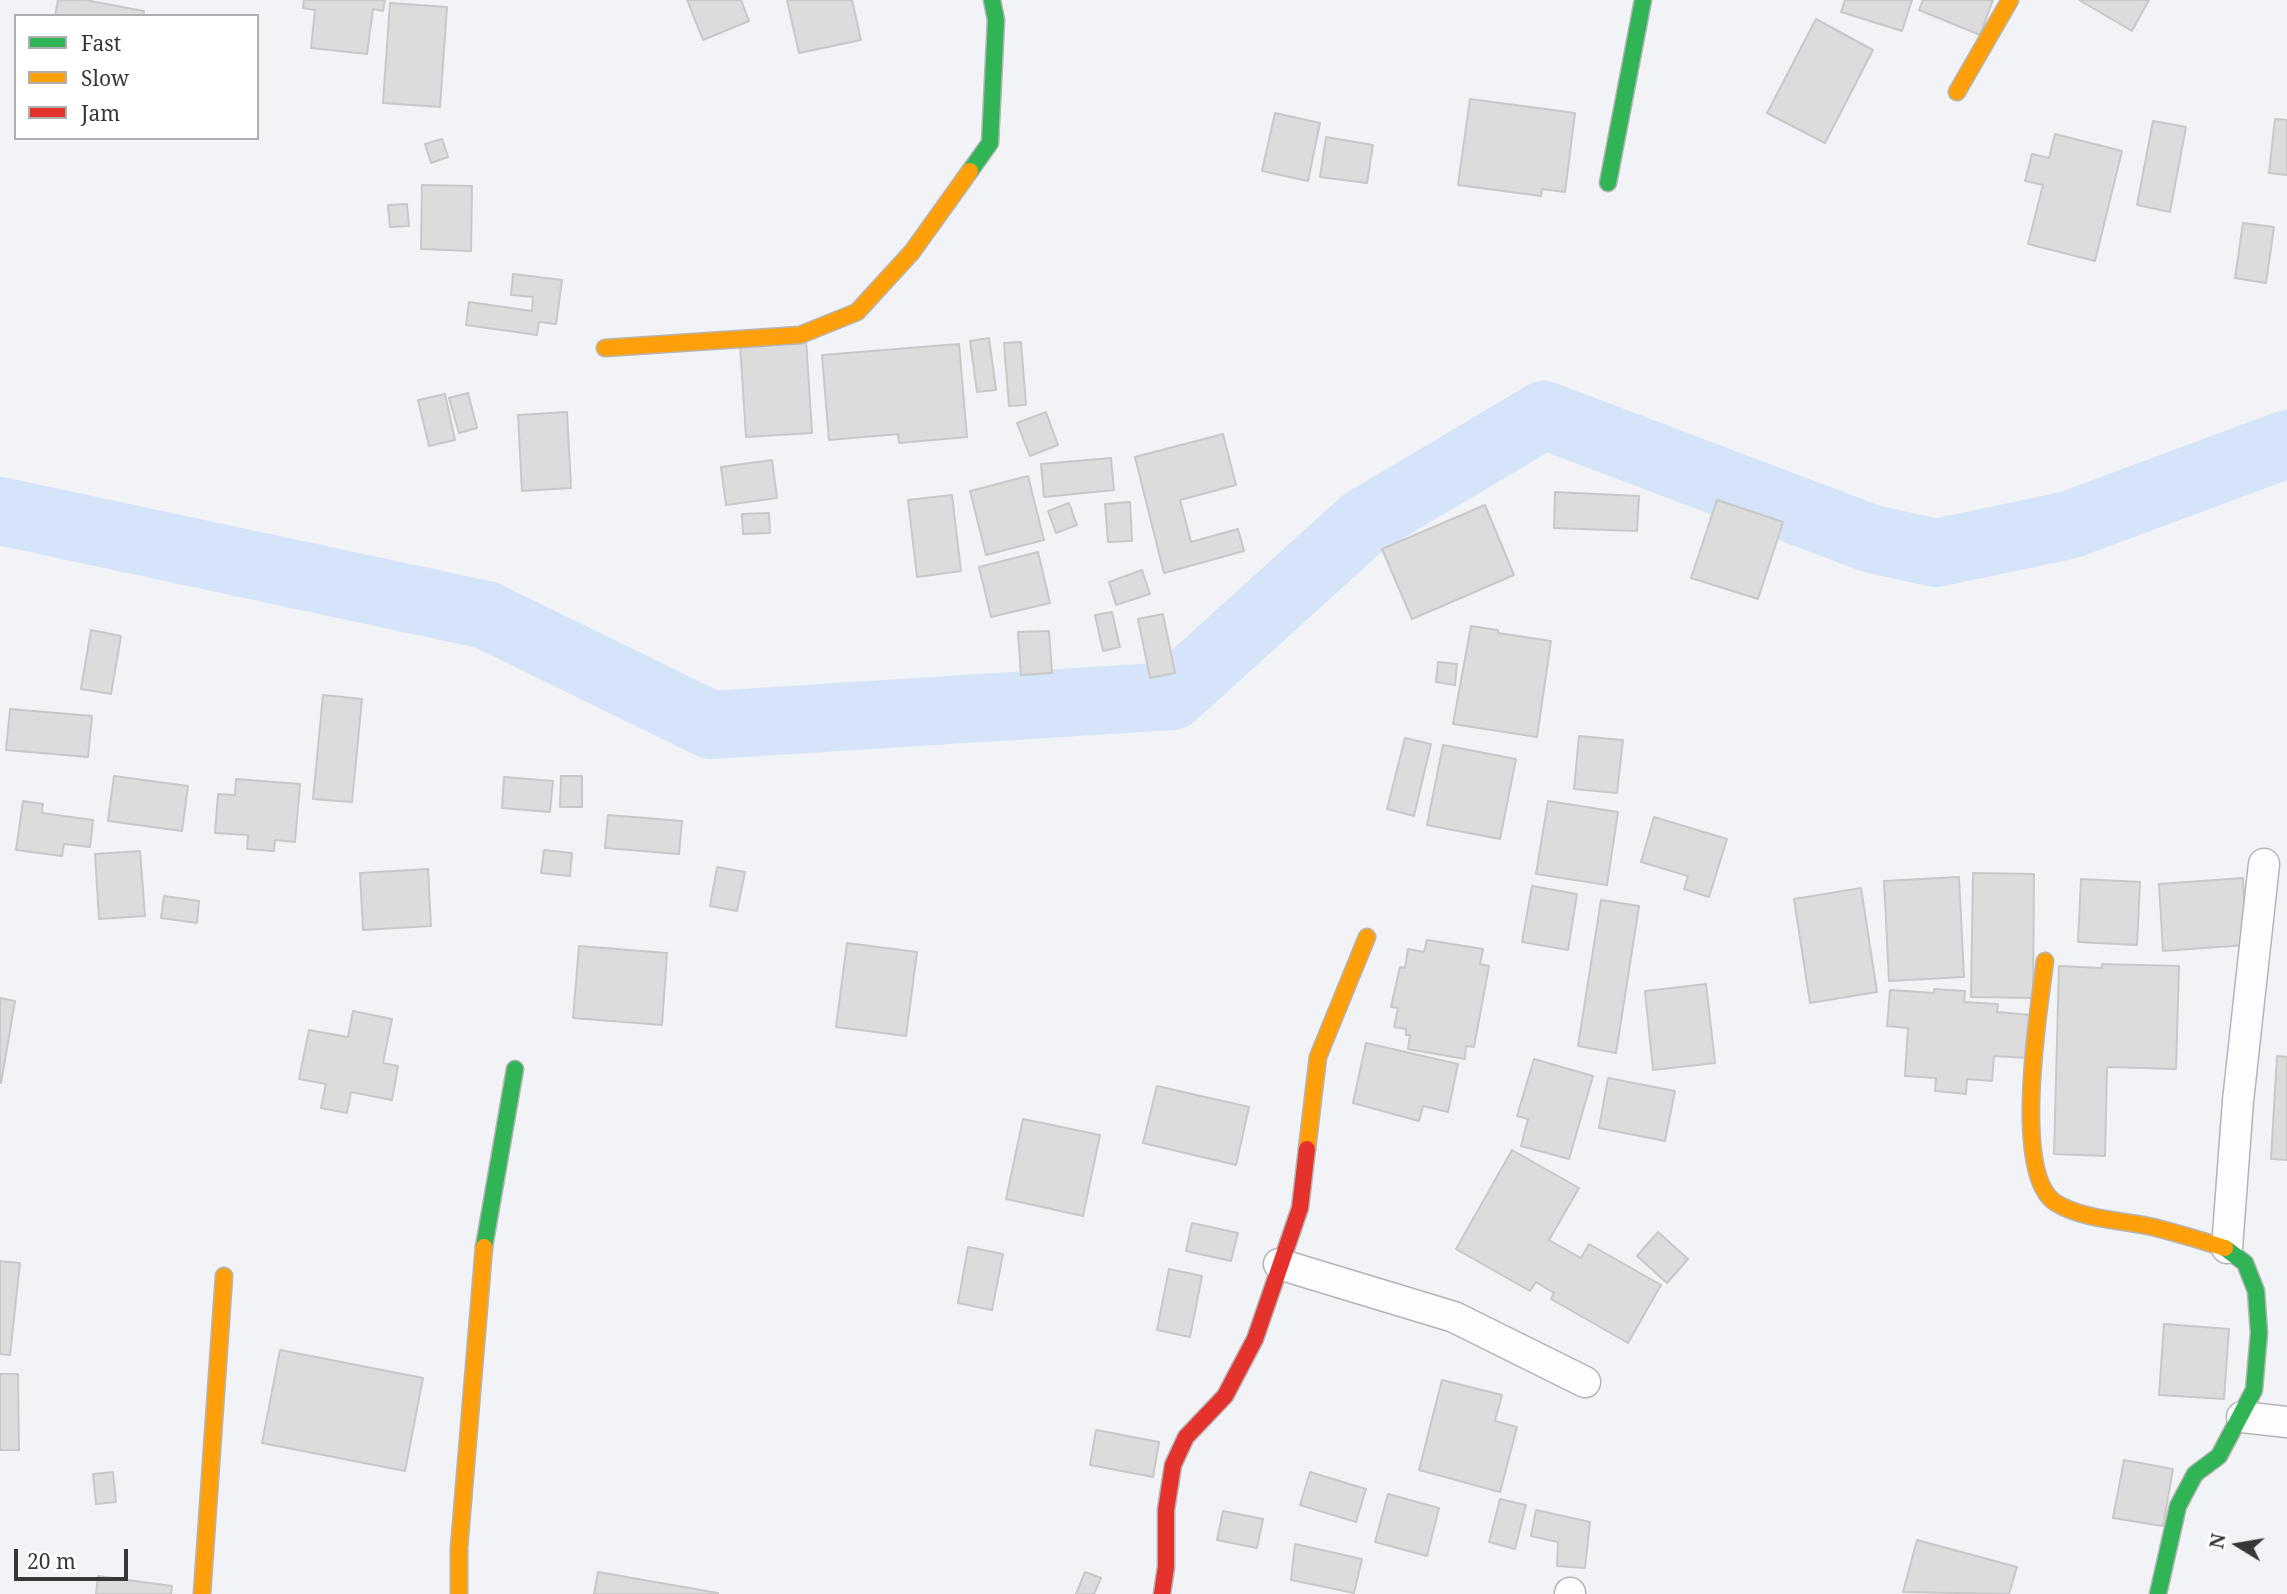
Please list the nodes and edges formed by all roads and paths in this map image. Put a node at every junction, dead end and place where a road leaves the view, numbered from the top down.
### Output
1 (992, 0) edge
2 (1643, 0) edge
3 (2010, 0) edge
4 (1957, 92) dead end
5 (1608, 183) dead end
6 (606, 348) dead end
7 (2264, 864) dead end
8 (1367, 937) dead end
9 (2045, 961) dead end
10 (515, 1069) dead end
11 (2227, 1248) junction
12 (1279, 1264) junction
13 (224, 1276) dead end
14 (1585, 1382) dead end
15 (2242, 1417) junction
16 (2287, 1422) edge
17 (202, 1594) edge
18 (459, 1594) edge
19 (1162, 1594) edge
20 (2158, 1594) edge

1 - 6 street
2 - 5 street
3 - 4 street
7 - 11 street
8 - 12 street
9 - 11 street
10 - 18 street
11 - 15 street
12 - 14 street
12 - 19 street
13 - 17 street
15 - 16 street
15 - 20 street

